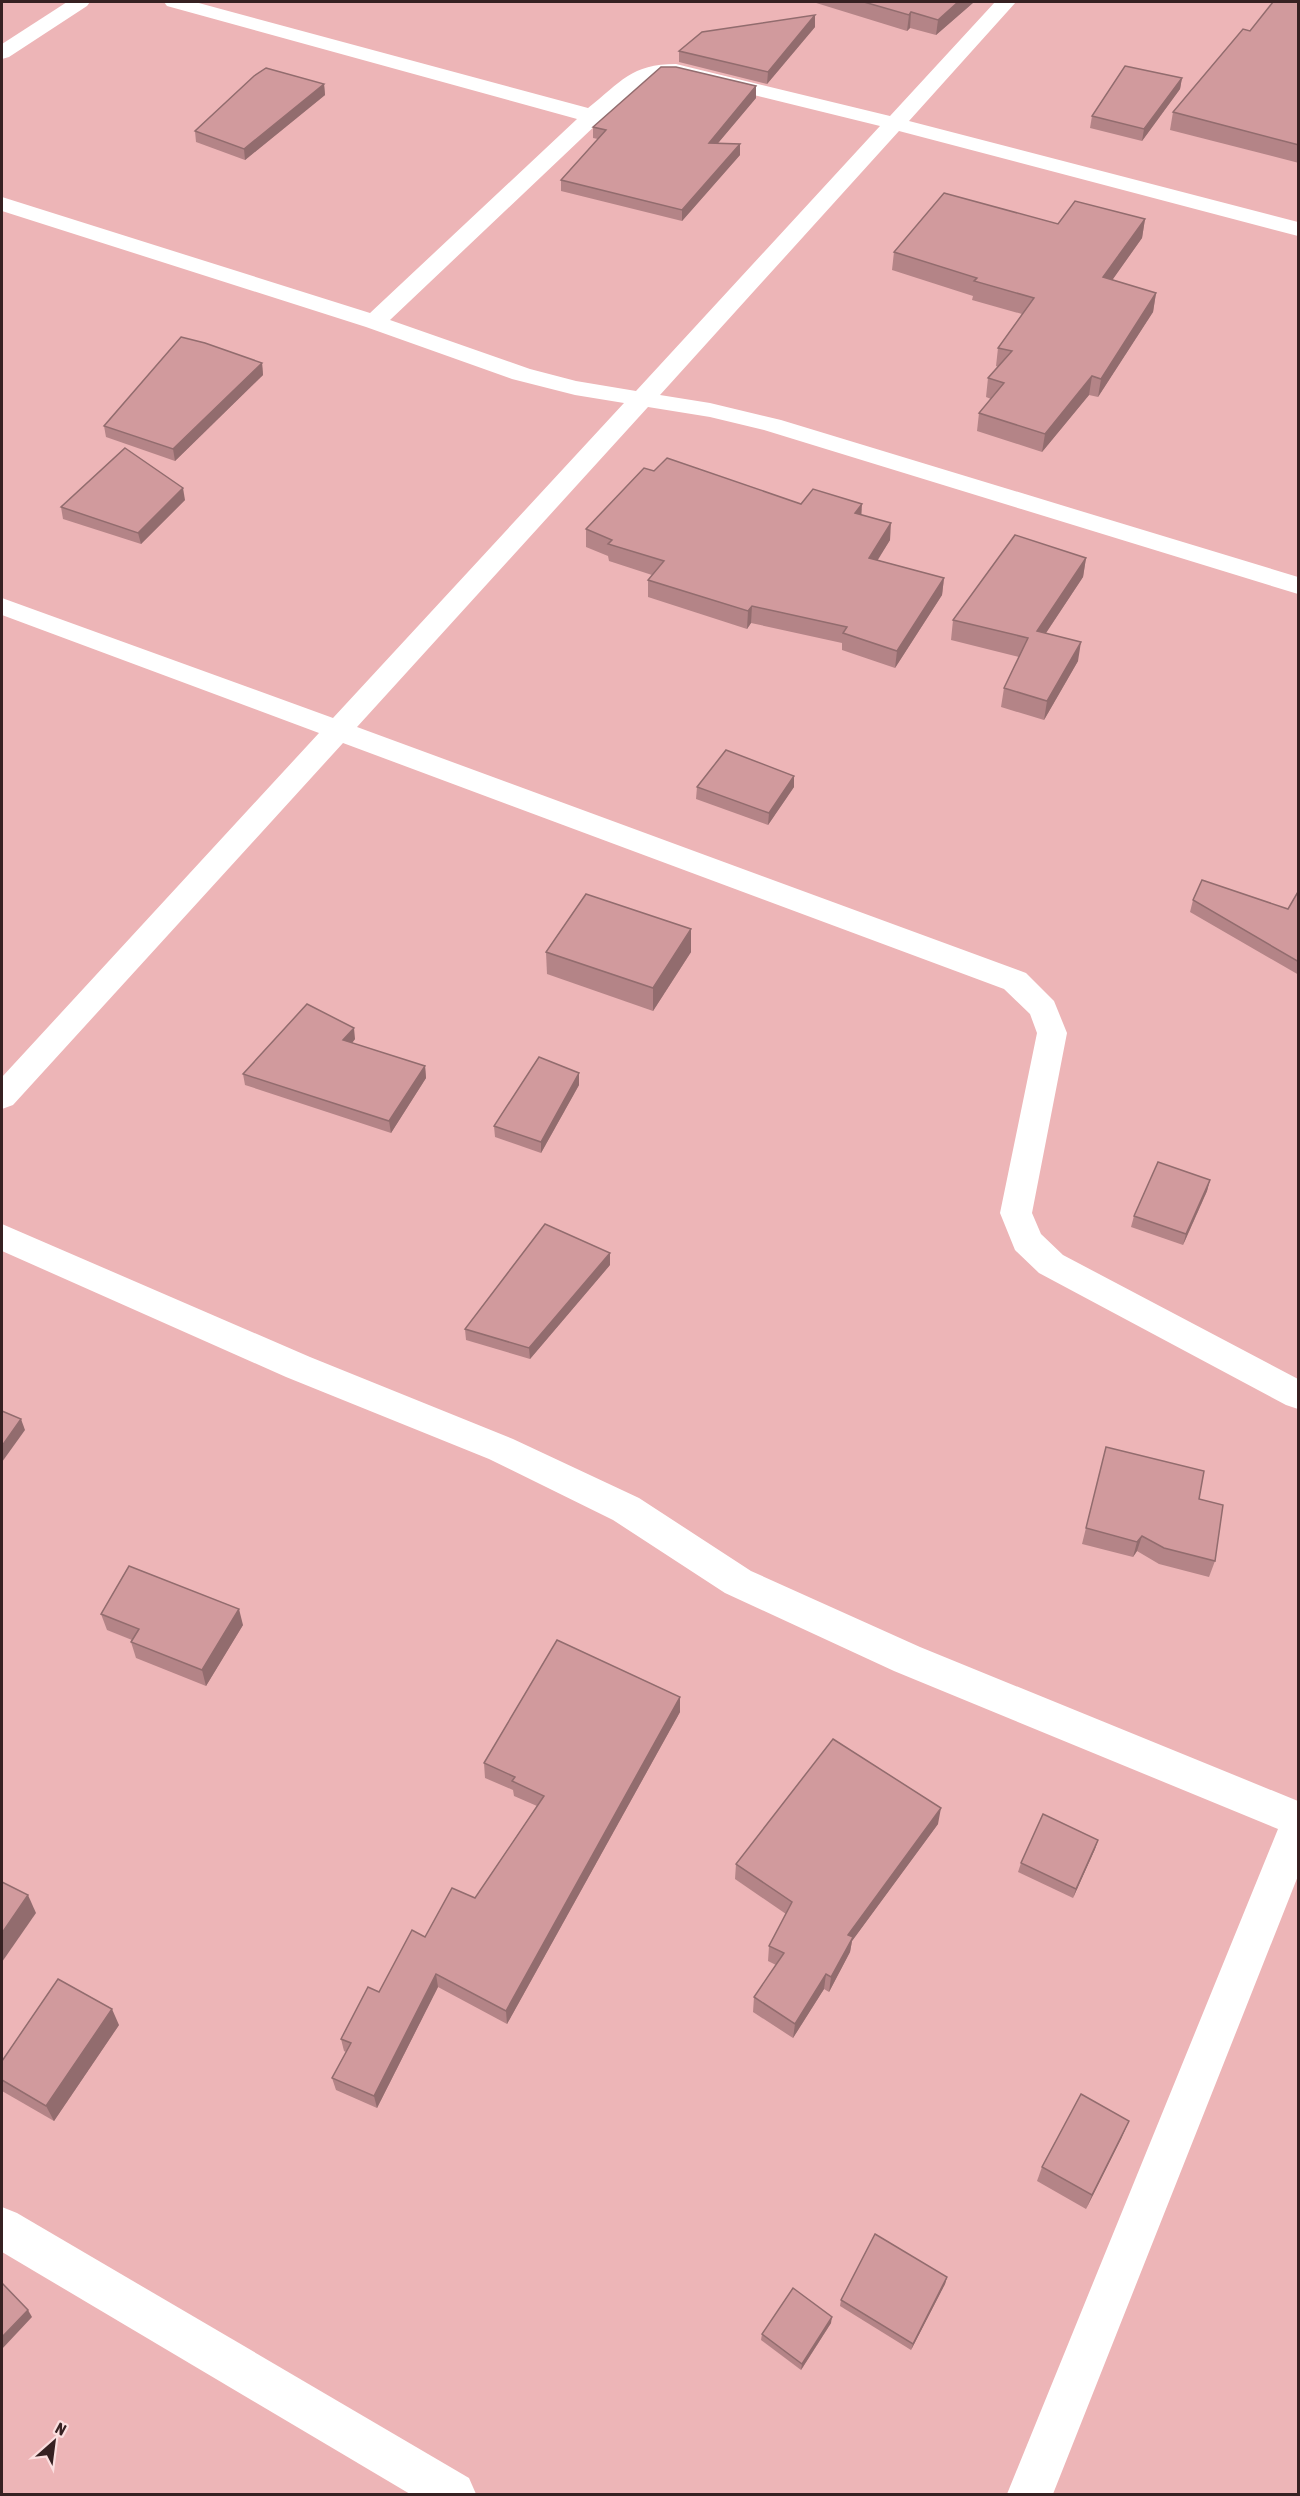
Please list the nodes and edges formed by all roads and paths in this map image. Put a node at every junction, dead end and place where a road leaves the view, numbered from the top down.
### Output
1 (80, 2) edge
2 (174, 2) edge
3 (1006, 2) edge
4 (2, 53) edge
5 (592, 116) junction
6 (892, 123) junction
7 (2, 204) edge
8 (1299, 230) edge
9 (374, 322) junction
10 (640, 398) junction
11 (1299, 586) edge
12 (2, 606) edge
13 (338, 729) junction
14 (2, 1096) edge
15 (2, 1237) edge
16 (1299, 1395) edge
17 (1299, 1820) edge
18 (1299, 1828) edge
19 (2, 2228) edge
20 (453, 2494) edge
21 (1030, 2494) edge

1 - 4 street
2 - 5 street
3 - 6 street
5 - 6 street
5 - 9 street
6 - 8 street
6 - 10 street
7 - 9 street
9 - 10 street
10 - 11 street
10 - 13 street
12 - 13 street
13 - 14 street
13 - 16 street
15 - 17 street
18 - 21 street
19 - 20 street

